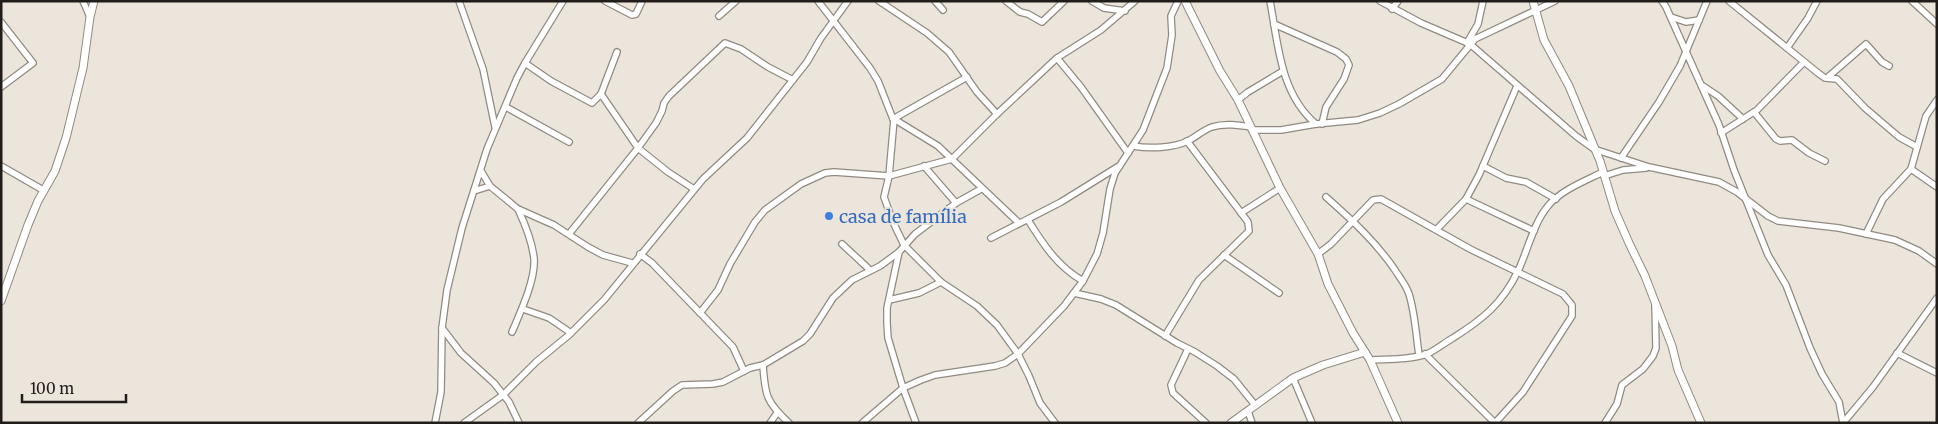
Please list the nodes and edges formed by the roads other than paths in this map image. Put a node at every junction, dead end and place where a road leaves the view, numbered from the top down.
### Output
1 (83, 1) edge
2 (94, 1) edge
3 (460, 1) edge
4 (564, 1) edge
5 (605, 1) edge
6 (642, 1) edge
7 (736, 1) edge
8 (818, 1) edge
9 (848, 1) edge
10 (879, 1) edge
11 (935, 1) edge
12 (1006, 1) edge
13 (1064, 1) edge
14 (1092, 1) edge
15 (1135, 1) edge
16 (1178, 1) edge
17 (1185, 1) edge
18 (1270, 1) edge
19 (1380, 1) edge
20 (1398, 1) edge
21 (1483, 1) edge
22 (1533, 1) edge
23 (1555, 1) edge
24 (1662, 1) edge
25 (1707, 1) edge
26 (1729, 1) edge
27 (1817, 1) edge
28 (1912, 1) edge
29 (1392, 9) junction
30 (943, 10) dead end
31 (1536, 10) junction
32 (1125, 11) junction
33 (90, 16) junction
34 (720, 16) dead end
35 (1671, 17) junction
36 (1698, 20) junction
37 (1, 22) edge
38 (833, 23) junction
39 (1274, 24) junction
40 (1937, 24) edge
41 (1468, 43) junction
42 (1787, 48) junction
43 (616, 52) dead end
44 (1686, 52) junction
45 (1057, 58) junction
46 (1804, 62) junction
47 (525, 63) junction
48 (1889, 66) dead end
49 (1283, 71) junction
50 (967, 77) junction
51 (1828, 78) junction
52 (793, 80) junction
53 (1701, 85) junction
54 (1517, 86) junction
55 (1, 87) edge
56 (601, 94) junction
57 (1238, 100) junction
58 (1937, 100) edge
59 (506, 107) junction
60 (1754, 112) junction
61 (997, 114) junction
62 (893, 119) junction
63 (1743, 119) junction
64 (1319, 124) junction
65 (495, 127) junction
66 (1252, 128) junction
67 (1722, 133) junction
68 (1187, 141) junction
69 (569, 142) dead end
70 (1133, 146) junction
71 (1917, 146) junction
72 (638, 148) junction
73 (1594, 149) junction
74 (1128, 153) junction
75 (1621, 158) junction
76 (952, 160) junction
77 (1825, 161) dead end
78 (1, 166) edge
79 (924, 166) junction
80 (1119, 166) junction
81 (1483, 166) junction
82 (1649, 167) junction
83 (1911, 169) junction
84 (481, 171) junction
85 (1603, 174) junction
86 (889, 176) junction
87 (490, 186) junction
88 (1937, 187) edge
89 (1280, 188) junction
90 (694, 189) junction
91 (981, 189) junction
92 (43, 190) junction
93 (474, 191) junction
94 (1326, 197) dead end
95 (1466, 199) junction
96 (1556, 199) junction
97 (1747, 200) junction
98 (956, 203) junction
99 (518, 209) junction
100 (1241, 212) junction
101 (538, 218) junction
102 (1028, 220) junction
103 (1354, 221) junction
104 (1019, 223) junction
105 (526, 227) junction
106 (1438, 230) junction
107 (1534, 231) junction
108 (568, 234) junction
109 (1866, 234) junction
110 (991, 238) dead end
111 (842, 244) dead end
112 (904, 245) junction
113 (900, 252) junction
114 (640, 254) junction
115 (1318, 254) junction
116 (1224, 255) junction
117 (632, 263) junction
118 (1937, 264) edge
119 (870, 270) junction
120 (1518, 271) junction
121 (1083, 281) junction
122 (941, 282) junction
123 (1074, 293) junction
124 (1279, 293) dead end
125 (1937, 298) edge
126 (889, 300) junction
127 (1, 301) edge
128 (1655, 304) junction
129 (523, 309) junction
130 (700, 313) junction
131 (442, 328) junction
132 (512, 332) dead end
133 (571, 333) junction
134 (1165, 336) junction
135 (1188, 349) junction
136 (1365, 352) junction
137 (1897, 353) junction
138 (1018, 354) junction
139 (1422, 355) junction
140 (1370, 360) junction
141 (763, 365) junction
142 (744, 371) junction
143 (1937, 373) edge
144 (1293, 378) junction
145 (903, 388) junction
146 (503, 395) junction
147 (1255, 405) junction
148 (1248, 411) junction
149 (777, 413) junction
150 (435, 423) edge
151 (464, 423) edge
152 (519, 423) edge
153 (638, 423) edge
154 (770, 423) edge
155 (789, 423) edge
156 (862, 423) edge
157 (916, 423) edge
158 (1056, 423) edge
159 (1206, 423) edge
160 (1230, 423) edge
161 (1252, 423) edge
162 (1312, 423) edge
163 (1398, 423) edge
164 (1495, 423) edge
165 (1605, 423) edge
166 (1701, 423) edge
167 (1843, 423) edge

1 - 33 street
2 - 33 street
3 - 65 street
4 - 47 street
5 - 6 street
7 - 34 street
8 - 38 street
9 - 38 street
10 - 50 street
11 - 30 street
12 - 13 street
14 - 32 street
15 - 32 street
16 - 70 street
17 - 57 street
18 - 39 street
19 - 29 street
20 - 29 street
21 - 41 street
22 - 31 street
23 - 31 street
24 - 35 street
25 - 36 street
26 - 42 street
27 - 42 street
28 - 40 street
29 - 41 street
31 - 41 street
31 - 73 street
32 - 45 street
33 - 92 street
35 - 36 street
35 - 44 street
36 - 44 street
37 - 55 street
38 - 52 street
38 - 62 street
39 - 49 street
39 - 64 street
41 - 54 street
41 - 64 street
42 - 46 street
43 - 56 street
44 - 53 street
44 - 75 street
45 - 61 street
45 - 74 street
46 - 51 street
46 - 60 street
47 - 56 street
47 - 59 street
48 - 51 street
49 - 57 street
49 - 64 street
50 - 61 street
50 - 62 street
51 - 71 street
52 - 72 street
52 - 90 street
53 - 63 street
53 - 67 street
54 - 73 street
54 - 81 street
56 - 72 street
57 - 66 street
58 - 71 street
59 - 65 street
59 - 69 street
60 - 63 street
60 - 77 street
61 - 76 street
62 - 76 street
62 - 86 street
63 - 67 street
64 - 66 street
65 - 84 street
66 - 68 street
66 - 89 street
67 - 97 street
68 - 70 street
68 - 100 street
70 - 74 street
71 - 83 street
72 - 90 street
72 - 108 street
73 - 75 street
73 - 85 street
74 - 80 street
75 - 82 street
76 - 79 street
76 - 91 street
78 - 92 street
79 - 86 street
79 - 98 street
80 - 102 street
80 - 121 street
81 - 95 street
81 - 96 street
82 - 85 street
82 - 97 street
83 - 88 street
83 - 109 street
84 - 87 street
84 - 93 street
85 - 96 street
85 - 128 street
86 - 112 street
86 - 130 street
87 - 93 street
87 - 99 street
89 - 100 street
89 - 115 street
90 - 114 street
91 - 98 street
91 - 104 street
92 - 127 street
93 - 131 street
94 - 103 street
95 - 106 street
95 - 107 street
96 - 107 street
97 - 109 street
97 - 167 street
98 - 112 street
99 - 101 street
99 - 105 street
100 - 116 street
101 - 105 street
101 - 108 street
102 - 104 street
102 - 121 street
103 - 106 street
103 - 115 street
103 - 139 street
104 - 110 street
105 - 129 street
106 - 120 street
107 - 120 street
108 - 117 street
109 - 118 street
111 - 119 street
112 - 113 street
112 - 122 street
113 - 119 street
113 - 126 street
114 - 117 street
114 - 130 street
115 - 136 street
116 - 124 street
116 - 134 street
117 - 133 street
119 - 141 street
120 - 139 street
120 - 164 street
121 - 123 street
122 - 126 street
122 - 138 street
123 - 134 street
123 - 138 street
125 - 137 street
126 - 145 street
128 - 165 street
128 - 166 street
129 - 132 street
129 - 133 street
130 - 142 street
131 - 146 street
131 - 150 street
133 - 146 street
134 - 135 street
135 - 147 street
135 - 159 street
136 - 140 street
136 - 144 street
137 - 143 street
137 - 167 street
138 - 145 street
138 - 158 street
139 - 140 street
139 - 164 street
140 - 163 street
141 - 142 street
141 - 149 street
142 - 153 street
144 - 147 street
144 - 162 street
145 - 156 street
145 - 157 street
146 - 151 street
146 - 152 street
147 - 148 street
148 - 160 street
148 - 161 street
149 - 154 street
149 - 155 street

